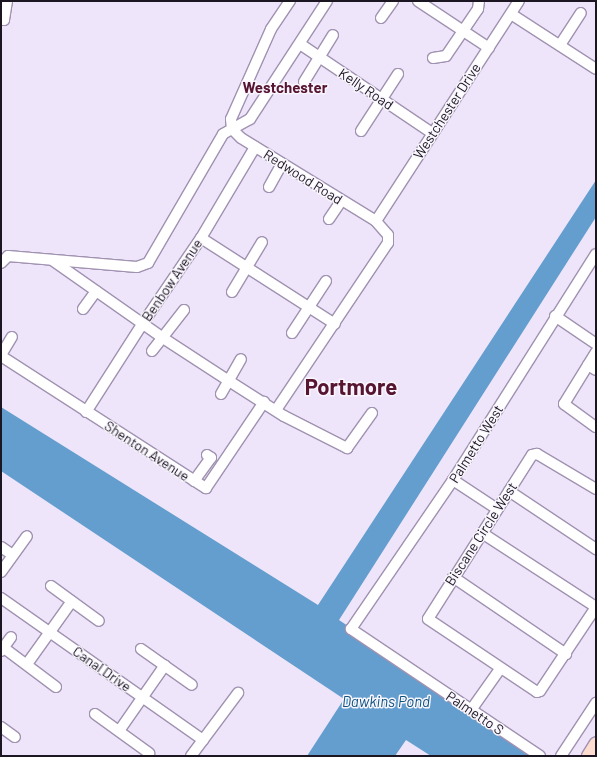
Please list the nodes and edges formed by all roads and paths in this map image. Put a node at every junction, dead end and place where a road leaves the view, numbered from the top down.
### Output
1 (7, 1) edge
2 (290, 1) edge
3 (327, 1) edge
4 (392, 1) edge
5 (418, 1) edge
6 (479, 1) edge
7 (519, 1) edge
8 (581, 13) dead end
9 (511, 14) junction
10 (382, 18) dead end
11 (3, 20) edge
12 (464, 31) junction
13 (332, 36) dead end
14 (300, 44) junction
15 (560, 45) junction
16 (489, 48) junction
17 (318, 57) junction
18 (432, 58) dead end
19 (596, 69) edge
20 (398, 74) dead end
21 (304, 82) dead end
22 (382, 100) junction
23 (232, 130) junction
24 (361, 131) dead end
25 (432, 133) junction
26 (255, 147) junction
27 (282, 164) junction
28 (269, 187) dead end
29 (341, 201) junction
30 (329, 219) dead end
31 (376, 222) junction
32 (201, 238) junction
33 (262, 242) dead end
34 (596, 254) edge
35 (52, 260) junction
36 (1, 263) edge
37 (247, 266) junction
38 (326, 281) dead end
39 (96, 291) junction
40 (232, 292) dead end
41 (308, 308) junction
42 (83, 310) dead end
43 (184, 310) dead end
44 (555, 316) junction
45 (142, 323) junction
46 (335, 324) junction
47 (292, 333) dead end
48 (12, 337) dead end
49 (163, 338) junction
50 (596, 344) edge
51 (152, 351) dead end
52 (596, 352) edge
53 (1, 355) edge
54 (241, 359) dead end
55 (592, 368) edge
56 (229, 381) junction
57 (221, 394) dead end
58 (264, 402) junction
59 (276, 410) junction
60 (86, 412) junction
61 (372, 413) dead end
62 (596, 427) edge
63 (207, 455) dead end
64 (454, 480) junction
65 (194, 481) junction
66 (596, 489) edge
67 (509, 491) junction
68 (497, 509) junction
69 (482, 533) junction
70 (27, 536) dead end
71 (1, 547) edge
72 (596, 549) edge
73 (13, 556) junction
74 (1, 572) edge
75 (453, 576) junction
76 (51, 586) dead end
77 (1, 598) edge
78 (72, 601) junction
79 (596, 607) edge
80 (99, 621) dead end
81 (351, 630) joint
82 (48, 632) junction
83 (11, 637) dead end
84 (141, 649) dead end
85 (2, 650) edge
86 (566, 654) junction
87 (27, 664) junction
88 (164, 665) junction
89 (500, 669) junction
90 (192, 684) dead end
91 (56, 688) dead end
92 (238, 693) dead end
93 (141, 697) junction
94 (596, 703) edge
95 (471, 710) junction
96 (95, 714) dead end
97 (1, 727) edge
98 (119, 731) junction
99 (14, 737) dead end
100 (203, 740) junction
101 (596, 743) edge
102 (149, 753) dead end
103 (191, 756) edge
104 (540, 756) edge
105 (561, 756) edge
106 (588, 756) edge

1 - 11 street
2 - 23 street
3 - 14 street
4 - 10 street
5 - 12 street
6 - 12 street
7 - 9 street, Westchester Drive
8 - 15 street
9 - 15 street
9 - 16 street, Westchester Drive
12 - 16 street
12 - 18 street
13 - 17 street
14 - 17 street, Kelly Road
14 - 23 street
15 - 19 street
16 - 25 street, Westchester Drive
17 - 21 street
17 - 22 street, Kelly Road
20 - 22 street
22 - 24 street
22 - 25 street, Kelly Road
23 - 26 street, Redwood Road
23 - 35 street
25 - 31 street, Westchester Drive
26 - 27 street, Redwood Road
26 - 32 street, Benbow Avenue
27 - 28 street
27 - 29 street, Redwood Road
29 - 30 street
29 - 31 street, Redwood Road
31 - 46 street
32 - 37 street
32 - 45 street, Benbow Avenue
33 - 37 street
34 - 44 street, Palmetto West
35 - 36 street
35 - 39 street
37 - 40 street
37 - 41 street
38 - 41 street
39 - 42 street
39 - 45 street
41 - 46 street
41 - 47 street
43 - 49 street
44 - 50 street
44 - 64 street, Palmetto West
45 - 49 street
45 - 60 street, Benbow Avenue
46 - 59 street
48 - 53 street
49 - 51 street
49 - 56 street
52 - 55 street
53 - 60 street, Shenton Avenue
54 - 56 street
55 - 62 street
56 - 57 street
56 - 58 street
58 - 59 street
58 - 65 street, Shenton Avenue
59 - 61 street
60 - 65 street, Shenton Avenue
63 - 65 street
64 - 68 street
64 - 81 street, Palmetto West
66 - 67 street, Biscane Circle West
67 - 68 street, Biscane Circle West
67 - 72 street
68 - 69 street, Biscane Circle West
69 - 75 street, Biscane Circle West
69 - 79 street
70 - 73 street
71 - 73 street
73 - 74 street
75 - 86 street
75 - 89 street, Biscane Circle West
76 - 78 street
77 - 82 street, Canal Drive
78 - 80 street
78 - 82 street
79 - 86 street
81 - 95 street, Palmetto S
82 - 87 street
82 - 93 street, Canal Drive
83 - 85 street
84 - 88 street
85 - 87 street
86 - 89 street
87 - 91 street
88 - 90 street
88 - 93 street
89 - 95 street
92 - 100 street
93 - 98 street
93 - 100 street, Canal Drive
94 - 105 street
95 - 104 street, Palmetto S
96 - 98 street
97 - 99 street
98 - 102 street
100 - 103 street
101 - 106 main road

